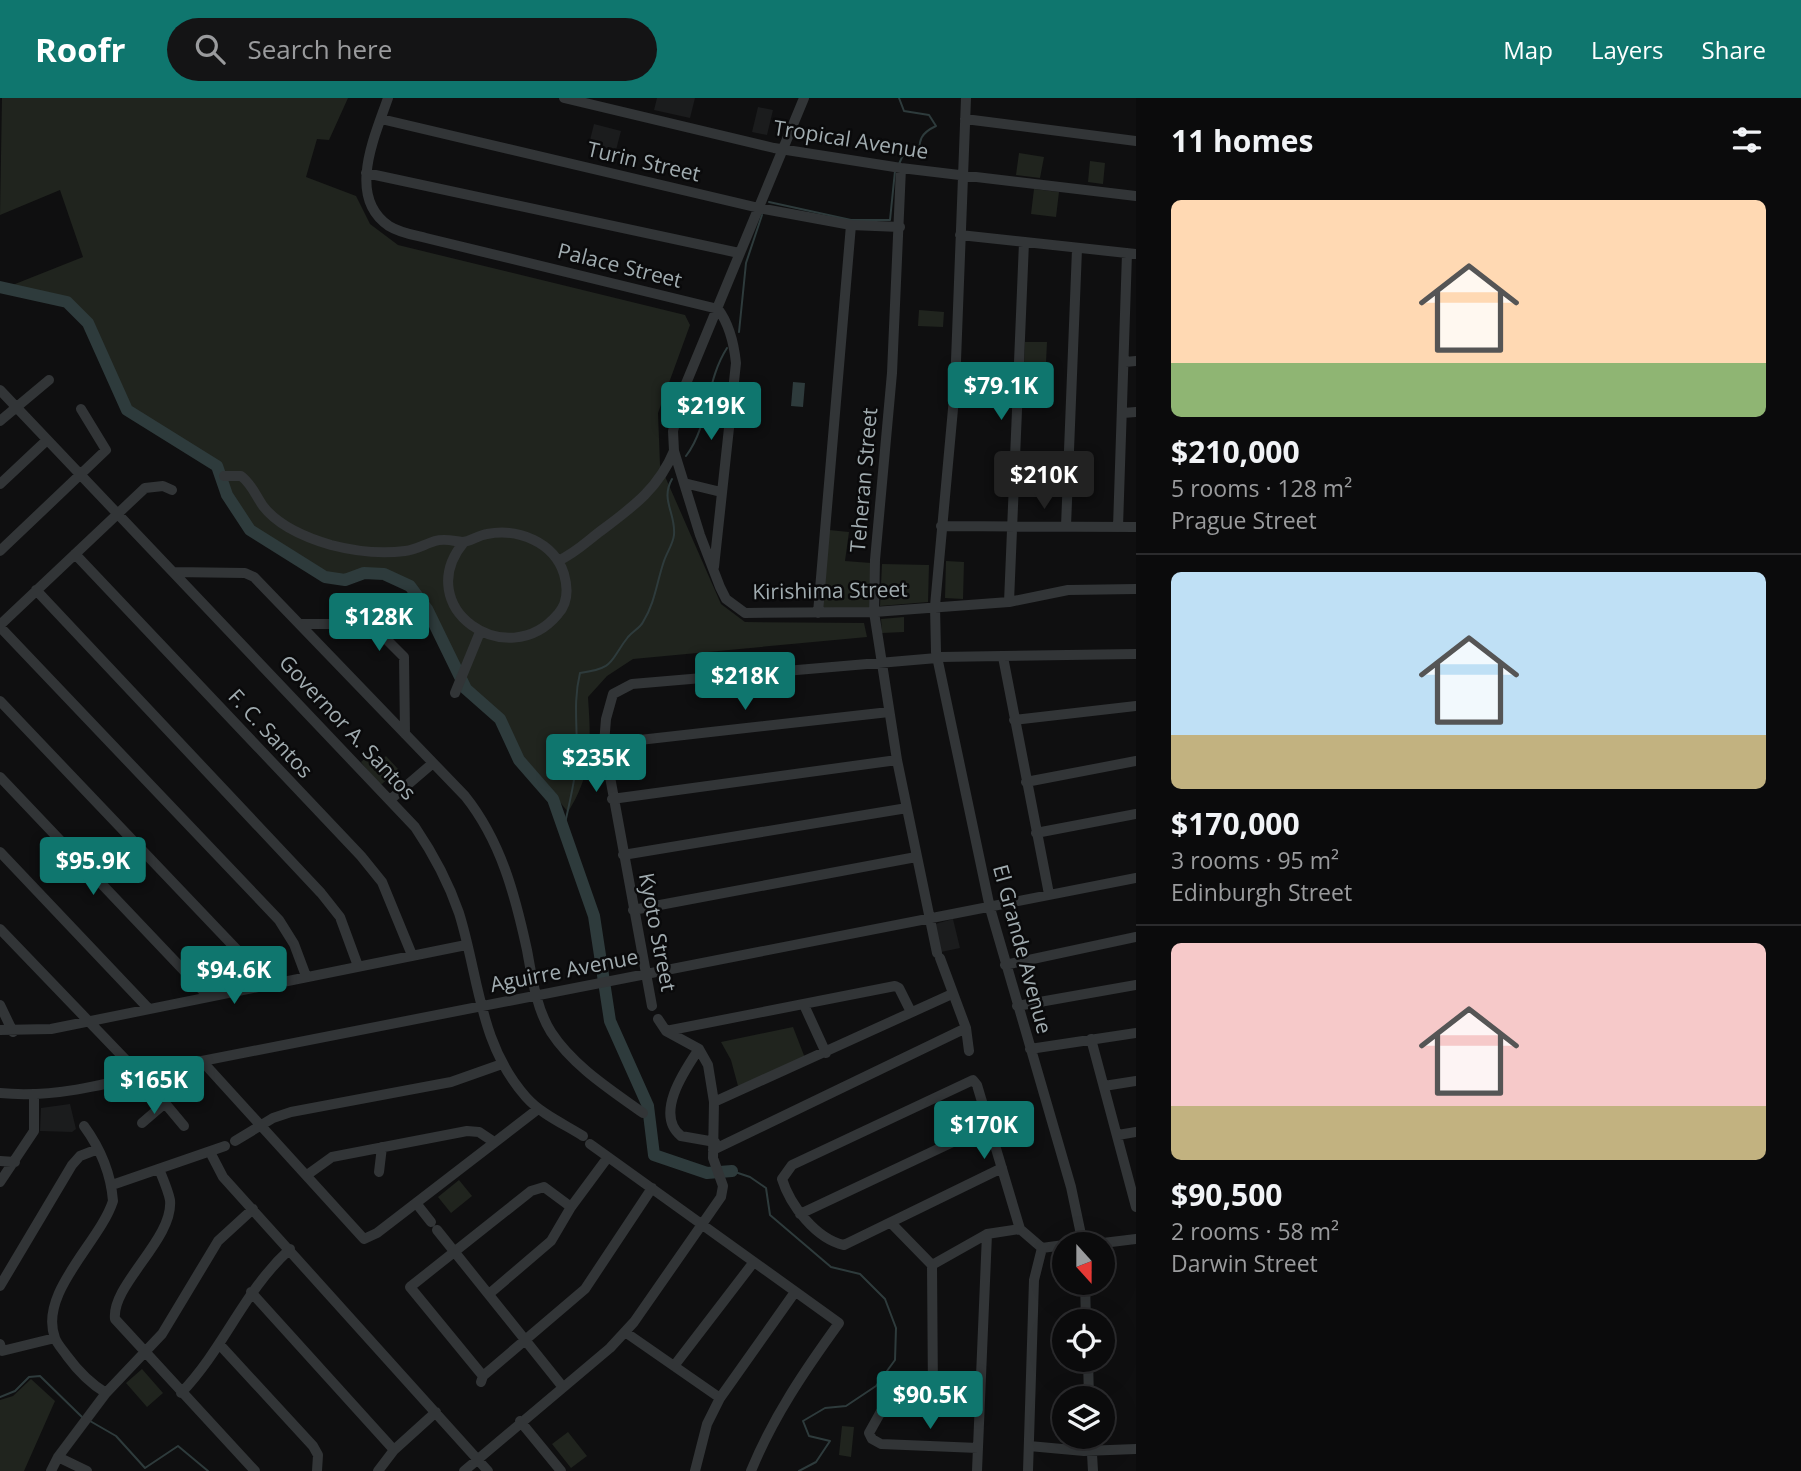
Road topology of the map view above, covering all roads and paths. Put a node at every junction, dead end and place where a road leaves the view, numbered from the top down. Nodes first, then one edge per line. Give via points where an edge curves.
1 (388, 98) edge
2 (564, 98) edge
3 (804, 98) edge
4 (966, 98) edge
5 (381, 119) junction
6 (965, 119) junction
7 (1136, 141) edge
8 (784, 149) junction
9 (901, 168) junction
10 (366, 173) junction
11 (962, 174) junction
12 (1136, 197) edge
13 (759, 208) junction
14 (851, 225) junction
15 (900, 227) junction
16 (960, 235) junction
17 (1024, 242) junction
18 (1077, 248) junction
19 (739, 253) junction
20 (1132, 253) edge
21 (1131, 308) edge
22 (718, 309) junction
23 (1130, 362) edge
24 (49, 380) dead end
25 (0, 390) edge
26 (15, 408) junction
27 (82, 409) dead end
28 (1136, 412) edge
29 (1123, 413) junction
30 (0, 421) edge
31 (47, 440) junction
32 (674, 451) junction
33 (80, 475) junction
34 (224, 476) dead end
35 (684, 483) junction
36 (0, 484) edge
37 (172, 491) dead end
38 (721, 492) junction
39 (117, 514) junction
40 (942, 526) junction
41 (1012, 526) junction
42 (1066, 526) junction
43 (1118, 527) junction
44 (1136, 527) edge
45 (464, 542) junction
46 (0, 551) edge
47 (75, 554) junction
48 (558, 561) junction
49 (714, 571) junction
50 (173, 572) junction
51 (1136, 589) edge
52 (36, 590) junction
53 (1009, 602) junction
54 (934, 606) junction
55 (874, 612) junction
56 (818, 613) junction
57 (301, 624) junction
58 (0, 626) edge
59 (480, 632) junction
60 (1136, 654) edge
61 (939, 656) junction
62 (1003, 657) junction
63 (880, 664) junction
64 (456, 689) dead end
65 (0, 701) edge
66 (1136, 706) edge
67 (889, 712) junction
68 (1014, 720) junction
69 (405, 734) junction
70 (604, 744) junction
71 (897, 760) junction
72 (1136, 761) edge
73 (433, 763) junction
74 (0, 777) edge
75 (1026, 782) junction
76 (391, 799) junction
77 (612, 799) junction
78 (907, 808) junction
79 (1136, 814) edge
80 (1036, 833) junction
81 (0, 852) edge
82 (623, 855) junction
83 (916, 857) junction
84 (1136, 878) edge
85 (1049, 894) junction
86 (989, 905) junction
87 (633, 910) junction
88 (929, 917) junction
89 (0, 929) edge
90 (1136, 937) edge
91 (466, 945) junction
92 (412, 955) junction
93 (1005, 965) junction
94 (358, 966) junction
95 (645, 973) junction
96 (306, 976) junction
97 (257, 985) junction
98 (1136, 985) edge
99 (952, 994) junction
100 (537, 995) junction
101 (208, 996) junction
102 (804, 1004) junction
103 (0, 1005) edge
104 (480, 1006) junction
105 (652, 1006) dead end
106 (1017, 1006) junction
107 (148, 1008) junction
108 (911, 1012) junction
109 (658, 1019) dead end
110 (87, 1021) junction
111 (966, 1028) junction
112 (0, 1030) edge
113 (666, 1031) junction
114 (13, 1032) junction
115 (1136, 1033) edge
116 (1091, 1039) junction
117 (1030, 1048) junction
118 (699, 1049) junction
119 (970, 1051) dead end
120 (826, 1053) junction
121 (202, 1061) junction
122 (502, 1064) junction
123 (139, 1074) junction
124 (1136, 1081) edge
125 (1104, 1086) junction
126 (0, 1093) edge
127 (34, 1094) junction
128 (714, 1102) junction
129 (164, 1104) junction
130 (538, 1109) junction
131 (643, 1113) dead end
132 (142, 1123) dead end
133 (989, 1125) junction
134 (84, 1126) dead end
135 (184, 1126) dead end
136 (261, 1126) junction
137 (1136, 1132) edge
138 (1118, 1135) junction
139 (494, 1142) junction
140 (714, 1146) junction
141 (382, 1147) junction
142 (98, 1149) junction
143 (210, 1152) junction
144 (608, 1157) junction
145 (0, 1161) edge
146 (15, 1162) junction
147 (1002, 1168) junction
148 (159, 1169) junction
149 (379, 1172) dead end
150 (307, 1175) junction
151 (0, 1182) edge
152 (112, 1185) junction
153 (652, 1188) junction
154 (1134, 1188) edge
155 (416, 1203) junction
156 (571, 1207) junction
157 (1136, 1207) edge
158 (253, 1209) junction
159 (800, 1214) junction
160 (892, 1224) junction
161 (703, 1225) junction
162 (1020, 1229) junction
163 (1081, 1232) edge
164 (987, 1234) junction
165 (1136, 1239) edge
166 (1115, 1241) edge
167 (1052, 1247) edge
168 (1042, 1248) junction
169 (290, 1249) junction
170 (454, 1251) junction
171 (754, 1263) junction
172 (932, 1265) junction
173 (0, 1286) edge
174 (251, 1292) junction
175 (796, 1292) junction
176 (489, 1294) junction
177 (625, 1332) junction
178 (55, 1338) junction
179 (526, 1340) junction
180 (0, 1344) edge
181 (220, 1345) junction
182 (144, 1353) junction
183 (674, 1366) junction
184 (562, 1386) junction
185 (106, 1393) junction
186 (181, 1393) junction
187 (933, 1394) junction
188 (980, 1396) junction
189 (720, 1398) junction
190 (436, 1412) junction
191 (520, 1421) junction
192 (1029, 1446) junction
193 (978, 1448) junction
194 (1092, 1449) edge
195 (1136, 1449) edge
196 (394, 1450) junction
197 (1092, 1452) junction
198 (58, 1457) junction
199 (477, 1458) junction
200 (51, 1471) edge
201 (87, 1471) edge
202 (255, 1471) edge
203 (317, 1471) edge
204 (378, 1471) edge
205 (464, 1471) edge
206 (488, 1471) edge
207 (561, 1471) edge
208 (695, 1471) edge
209 (751, 1471) edge
210 (977, 1471) edge
211 (1028, 1471) edge
212 (1093, 1471) edge

1 - 5 street, Palace Street
2 - 8 street, Tropical Avenue
3 - 8 street, Kirishima Street
4 - 6 street, El Grande Avenue
5 - 10 street, Palace Street
5 - 13 street, Turin Street
6 - 7 street
6 - 11 street, El Grande Avenue
8 - 9 street, Tropical Avenue
8 - 13 street, Kirishima Street
9 - 11 street, Tropical Avenue
9 - 15 street, Teheran Street
10 - 19 street
10 - 22 street, Palace Street via 373,207 396,230
11 - 12 street, Tropical Avenue
11 - 16 street, El Grande Avenue
13 - 14 street, Turin Street
13 - 19 street, Kirishima Street
14 - 15 street, Turin Street
14 - 56 street
15 - 55 street, Teheran Street
16 - 17 street
16 - 40 street, El Grande Avenue via 955,387
17 - 18 street
17 - 41 street
18 - 20 street
18 - 42 street
19 - 22 street, Kirishima Street
20 - 21 street
21 - 23 street
22 - 32 street, Kirishima Street via 677,411
22 - 38 street via 731,334 736,363
23 - 29 street
24 - 26 street
25 - 26 street, Governor A. Santos
26 - 30 street
26 - 31 street, Governor A. Santos
27 - 33 street via 106,450
28 - 29 street
29 - 43 street
31 - 33 street, Governor A. Santos
31 - 36 street
32 - 35 street, Kirishima Street
32 - 48 street via 643,499 580,550
33 - 39 street, Governor A. Santos
33 - 46 street
34 - 45 street via 242,476 277,520 332,545 399,552 440,540
35 - 38 street
35 - 49 street, Kirishima Street
37 - 39 street via 163,485 145,488
38 - 49 street
39 - 47 street
39 - 50 street, Governor A. Santos
40 - 41 street
40 - 54 street, El Grande Avenue
41 - 42 street
41 - 53 street
42 - 43 street
43 - 44 street
45 - 48 street via 488,533 522,535 544,546
45 - 59 street via 451,563 449,586 459,615
47 - 52 street
47 - 92 street, F. C. Santos via 361,856 382,882
48 - 59 street via 567,596 558,615 524,636 503,638
49 - 56 street, Kirishima Street via 726,599 746,613
50 - 57 street via 245,573
50 - 76 street, Governor A. Santos
51 - 53 street, Kirishima Street via 1068,590
52 - 58 street
52 - 94 street via 321,893 340,917
53 - 54 street, Kirishima Street
54 - 55 street, Kirishima Street
54 - 61 street, El Grande Avenue
55 - 56 street, Kirishima Street
55 - 63 street, Teheran Street
57 - 69 street
57 - 69 street via 371,624 404,657
58 - 96 street via 279,920 294,943
59 - 64 street
60 - 62 street, Kyoto Street
61 - 62 street, Kyoto Street
61 - 63 street, Kyoto Street
61 - 86 street, El Grande Avenue
62 - 68 street
63 - 67 street, Teheran Street
63 - 70 street, Kyoto Street via 624,685 613,694
65 - 97 street via 241,954
66 - 68 street
67 - 70 street
67 - 71 street, Teheran Street
68 - 75 street
69 - 73 street
70 - 77 street, Kyoto Street
71 - 77 street
71 - 78 street, Teheran Street
72 - 75 street
73 - 76 street
73 - 100 street via 471,803 498,850
74 - 101 street
75 - 80 street
76 - 91 street, Governor A. Santos via 441,868
77 - 82 street, Kyoto Street
78 - 82 street
78 - 83 street, Teheran Street
79 - 80 street
80 - 85 street
81 - 107 street
82 - 87 street, Kyoto Street
83 - 87 street
83 - 88 street, Teheran Street
84 - 85 street, Aguirre Avenue
85 - 86 street, Aguirre Avenue
86 - 88 street, Aguirre Avenue
86 - 93 street, El Grande Avenue
87 - 95 street, Kyoto Street
88 - 95 street, Aguirre Avenue
88 - 99 street, Teheran Street
89 - 110 street
90 - 93 street
91 - 92 street
91 - 104 street, Governor A. Santos
92 - 94 street
93 - 106 street, El Grande Avenue
94 - 96 street
95 - 100 street, Aguirre Avenue
95 - 105 street, Kyoto Street
96 - 97 street
97 - 101 street
98 - 106 street
99 - 108 street
99 - 111 street, Teheran Street
100 - 104 street, Aguirre Avenue
100 - 131 street via 551,1031 574,1059
101 - 107 street
102 - 108 street via 895,986
102 - 113 street
102 - 120 street
103 - 114 street
104 - 121 street, Aguirre Avenue
104 - 122 street, Governor A. Santos
106 - 117 street, El Grande Avenue
107 - 110 street
108 - 120 street
109 - 113 street
110 - 114 street
110 - 123 street
111 - 119 street, Teheran Street
111 - 140 street
112 - 114 street
113 - 118 street
115 - 116 street
116 - 117 street
116 - 125 street
117 - 163 street, El Grande Avenue via 1072,1187
118 - 128 street via 708,1065
118 - 140 street via 674,1087 671,1121 681,1136
120 - 128 street
121 - 123 street, Aguirre Avenue
121 - 136 street
122 - 130 street, Governor A. Santos
122 - 136 street via 451,1082 291,1112
123 - 127 street, Aguirre Avenue
123 - 129 street
124 - 125 street
125 - 138 street
126 - 127 street, Aguirre Avenue
127 - 146 street via 34,1130
128 - 140 street
129 - 132 street
129 - 135 street
130 - 139 street
130 - 144 street, Governor A. Santos
133 - 147 street
133 - 159 street
133 - 159 street via 975,1080 792,1165 782,1179
134 - 142 street
136 - 143 street
136 - 150 street
137 - 138 street
138 - 154 street
139 - 141 street via 479,1132 467,1131
139 - 155 street
140 - 161 street via 721,1197
141 - 149 street
141 - 150 street via 332,1157
142 - 152 street
142 - 173 street via 79,1156 72,1165
143 - 148 street
143 - 158 street via 223,1177
144 - 153 street, Governor A. Santos
144 - 156 street
145 - 146 street
146 - 151 street
147 - 160 street
147 - 162 street
148 - 152 street
148 - 182 street via 169,1212 114,1310 120,1327
150 - 155 street via 364,1238
152 - 178 street via 111,1208 57,1296 52,1321
153 - 161 street, Governor A. Santos
153 - 179 street via 585,1289
154 - 157 street
155 - 170 street
156 - 170 street via 544,1187 531,1191
156 - 176 street via 551,1241
158 - 169 street
158 - 182 street via 218,1241 162,1334
159 - 160 street via 844,1245
160 - 172 street
161 - 171 street, Governor A. Santos
161 - 177 street
162 - 164 street
162 - 168 street
164 - 172 street
164 - 188 street
165 - 166 street
167 - 168 street
168 - 192 street via 1034,1280
169 - 174 street
169 - 190 street
170 - 176 street
170 - 179 street via 410,1287 482,1379
171 - 175 street, Governor A. Santos
171 - 183 street
172 - 187 street
174 - 181 street
174 - 196 street
175 - 189 street
175 - 209 street, Governor A. Santos via 839,1323 767,1434
176 - 179 street
177 - 183 street
177 - 184 street
178 - 180 street via 11,1350 2,1350
178 - 185 street via 87,1379
179 - 184 street
181 - 186 street
181 - 203 street via 307,1438 318,1455
182 - 185 street
182 - 186 street
183 - 189 street
184 - 191 street
185 - 198 street
186 - 202 street
187 - 188 street
187 - 193 street via 891,1396 876,1417 870,1436 881,1444
188 - 193 street
189 - 208 street via 707,1424
190 - 196 street
190 - 199 street
191 - 199 street
191 - 207 street
192 - 197 street
192 - 211 street
193 - 210 street
194 - 197 street
195 - 197 street
196 - 204 street
197 - 212 street
198 - 200 street
198 - 201 street
199 - 205 street
199 - 206 street

